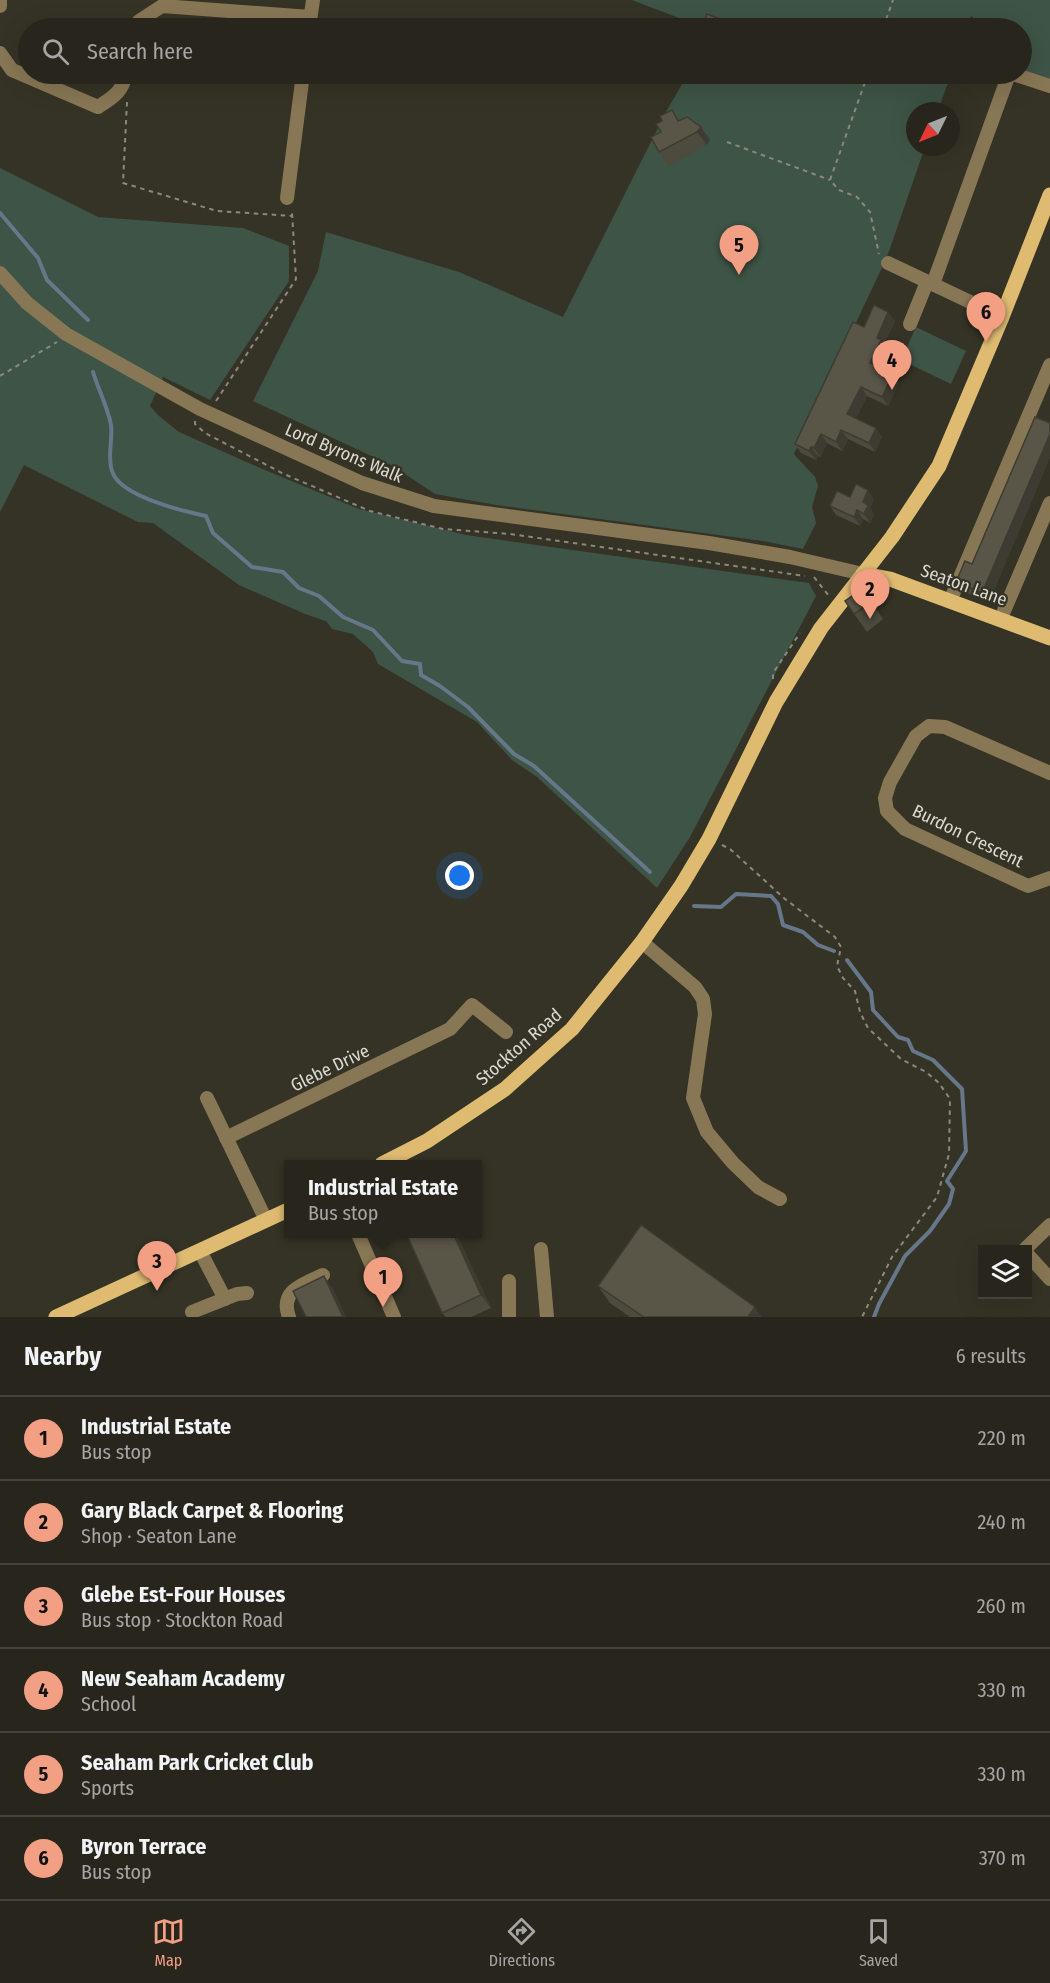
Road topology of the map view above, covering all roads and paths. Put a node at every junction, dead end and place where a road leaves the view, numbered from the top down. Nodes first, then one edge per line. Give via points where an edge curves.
1 (0, 0) edge
2 (313, 0) edge
3 (893, 0) edge
4 (162, 3) edge
5 (0, 6) edge
6 (143, 18) edge
7 (278, 18) edge
8 (310, 18) edge
9 (887, 18) edge
10 (0, 53) edge
11 (18, 73) edge
12 (1032, 80) edge
13 (45, 84) edge
14 (124, 84) edge
15 (302, 84) edge
16 (864, 84) edge
17 (1007, 84) edge
18 (1050, 86) edge
19 (121, 89) junction
20 (727, 142) dead end
21 (830, 180) junction
22 (1050, 195) edge
23 (287, 198) joint
24 (293, 216) junction
25 (888, 263) joint
26 (0, 273) edge
27 (930, 283) junction
28 (1002, 317) junction
29 (910, 324) dead end
30 (66, 334) junction
31 (1050, 365) edge
32 (0, 376) edge
33 (200, 409) junction
34 (1050, 503) edge
35 (863, 574) junction
36 (950, 601) junction
37 (1001, 618) junction
38 (1050, 638) edge
39 (1050, 773) edge
40 (710, 839) junction
41 (1050, 878) edge
42 (642, 942) junction
43 (506, 1032) dead end
44 (207, 1098) dead end
45 (226, 1138) junction
46 (389, 1160) edge
47 (780, 1199) dead end
48 (284, 1212) edge
49 (266, 1220) junction
50 (1050, 1225) edge
51 (360, 1238) edge
52 (1029, 1245) edge
53 (540, 1249) dead end
54 (200, 1251) junction
55 (1032, 1259) edge
56 (322, 1275) edge
57 (1050, 1279) edge
58 (509, 1281) dead end
59 (247, 1293) dead end
60 (225, 1299) junction
61 (192, 1312) dead end
62 (56, 1317) edge
63 (289, 1317) edge
64 (394, 1317) edge
65 (509, 1317) edge
66 (547, 1317) edge
67 (862, 1317) edge

1 - 5 street
2 - 8 street
3 - 9 path
4 - 6 street
4 - 7 street
10 - 11 street
12 - 18 street
13 - 19 street via 98,107
14 - 19 street
15 - 23 street
16 - 21 path
17 - 27 street
19 - 24 path via 127,94 123,183 218,211
20 - 21 path
21 - 25 path via 839,190 857,197 870,212 879,259
22 - 28 main road, Stockton Road
23 - 24 path
24 - 33 path via 296,279 213,406 204,404
25 - 27 street
26 - 30 street, Lord Byrons Walk via 27,303
27 - 28 street
27 - 29 street
28 - 35 main road, Stockton Road via 939,466
30 - 32 path
30 - 33 street, Lord Byrons Walk
31 - 36 street
33 - 35 street, Lord Byrons Walk via 362,483 434,506 709,543
34 - 37 street
35 - 36 main road, Seaton Lane via 890,579
35 - 40 main road, Stockton Road via 822,628 776,702
36 - 37 main road, Seaton Lane
37 - 38 main road, Seaton Lane
39 - 41 street, Burdon Crescent via 945,727 929,726 916,736 885,798 887,811 905,829 1028,886
40 - 42 main road, Stockton Road
40 - 67 path via 730,849 835,938 841,947 837,966 855,992 868,1028 901,1059 939,1083 950,1099 949,1154 937,1197 892,1257
42 - 46 main road, Stockton Road via 572,1029 505,1089 428,1141
42 - 47 street via 695,987 703,999 705,1014 693,1098 707,1132 758,1187
43 - 45 street, Glebe Drive via 472,1005 450,1029
44 - 45 street
45 - 49 street
48 - 49 main road
49 - 54 main road
50 - 52 street
51 - 64 street
53 - 66 street
54 - 60 street
54 - 62 main road
55 - 57 street
56 - 63 street via 288,1296 285,1308
58 - 65 street
59 - 60 street
60 - 61 street

